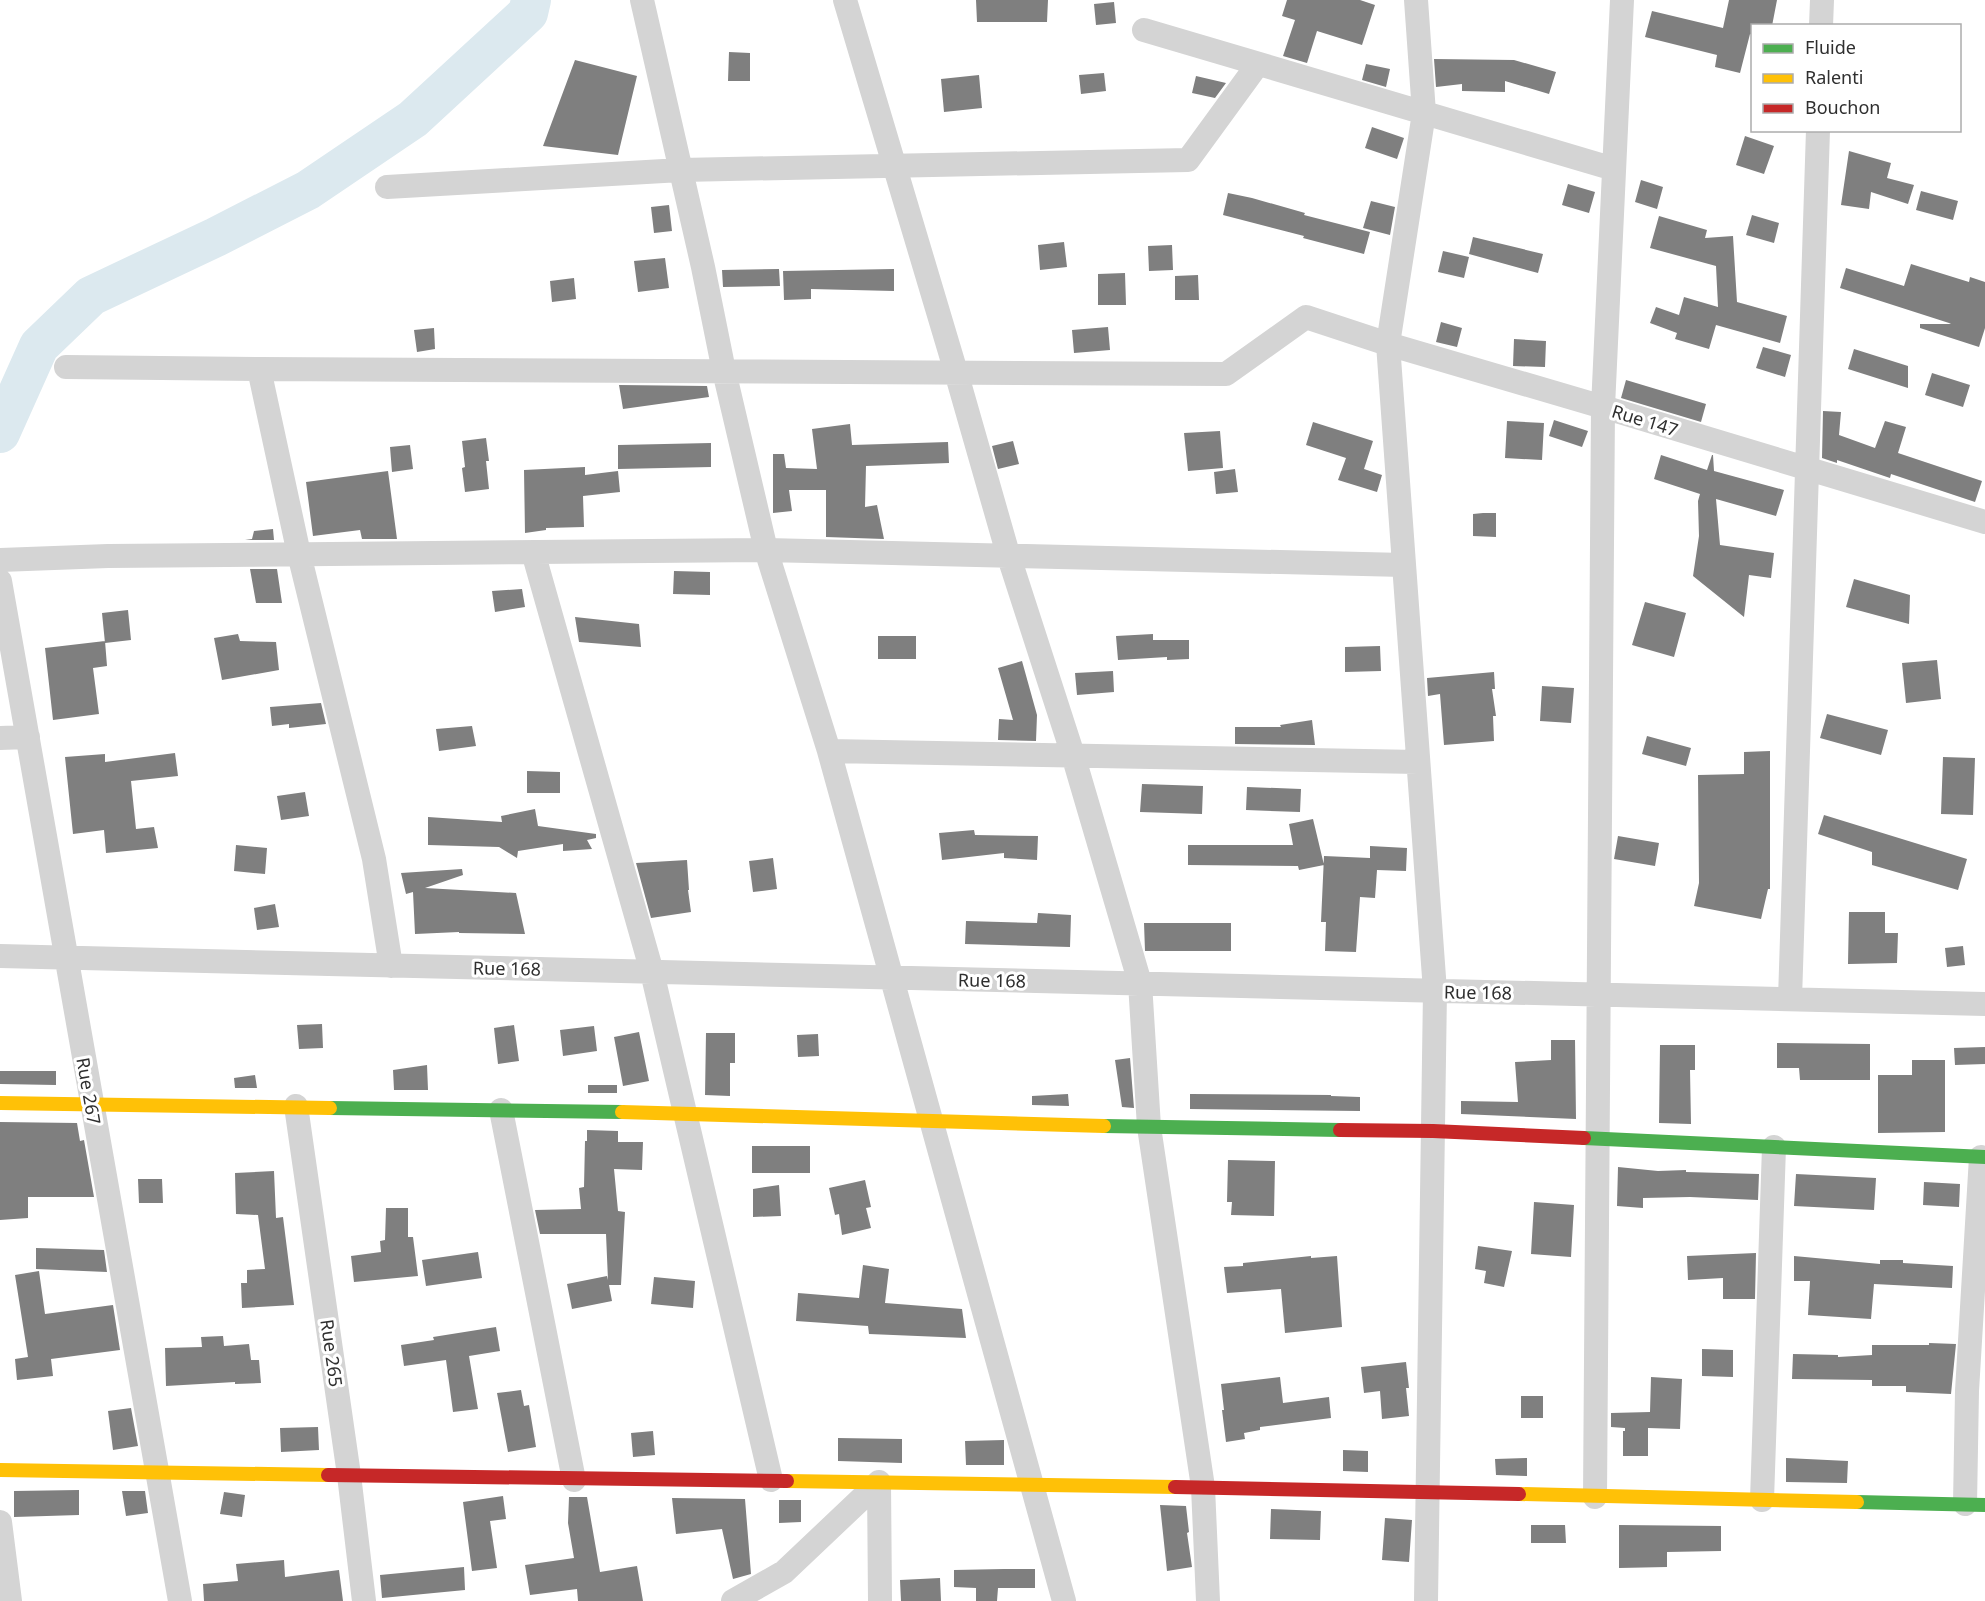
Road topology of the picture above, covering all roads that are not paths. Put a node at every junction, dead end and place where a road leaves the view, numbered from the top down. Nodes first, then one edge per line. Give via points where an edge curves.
1 (642, 0) edge
2 (845, 0) edge
3 (1416, 0) edge
4 (1622, 0) edge
5 (1822, 0) edge
6 (1821, 24) edge
7 (1144, 30) dead end
8 (1258, 64) junction
9 (1424, 113) junction
10 (1818, 132) edge
11 (894, 165) junction
12 (681, 170) junction
13 (1614, 170) junction
14 (387, 187) dead end
15 (1388, 344) junction
16 (66, 367) dead end
17 (260, 369) junction
18 (724, 370) junction
19 (956, 372) junction
20 (1603, 407) junction
21 (1806, 468) junction
22 (1985, 522) edge
23 (766, 550) junction
24 (533, 552) junction
25 (299, 554) junction
26 (1008, 554) junction
27 (0, 560) edge
28 (1404, 565) junction
29 (0, 581) edge
30 (28, 737) junction
31 (0, 738) edge
32 (829, 751) junction
33 (1073, 755) junction
34 (1418, 762) junction
35 (0, 956) edge
36 (67, 958) junction
37 (391, 966) junction
38 (652, 972) junction
39 (892, 978) junction
40 (1140, 983) junction
41 (1435, 990) junction
42 (1599, 994) junction
43 (1790, 999) junction
44 (1985, 1004) edge
45 (0, 1102) edge
46 (92, 1105) junction
47 (296, 1106) junction
48 (501, 1110) junction
49 (685, 1113) junction
50 (931, 1121) junction
51 (1149, 1127) junction
52 (1433, 1131) junction
53 (1598, 1139) junction
54 (1774, 1147) junction
55 (1983, 1157) edge
56 (0, 1470) edge
57 (157, 1473) junction
58 (349, 1475) junction
59 (574, 1480) junction
60 (771, 1480) junction
61 (879, 1482) junction
62 (1032, 1486) junction
63 (1203, 1487) junction
64 (1427, 1493) junction
65 (1595, 1497) junction
66 (1762, 1500) junction
67 (1975, 1505) edge
68 (0, 1522) edge
69 (10, 1601) edge
70 (180, 1601) edge
71 (364, 1601) edge
72 (733, 1601) edge
73 (880, 1601) edge
74 (1064, 1601) edge
75 (1208, 1601) edge
76 (1426, 1601) edge

1 - 12 street
2 - 11 street
3 - 9 street
4 - 13 street
5 - 6 street
7 - 8 street
8 - 9 street
8 - 11 street via 1188,160
9 - 13 street
9 - 15 street
10 - 21 street
11 - 12 street
11 - 19 street
12 - 14 street
12 - 18 street
13 - 20 street
15 - 19 street, Rue 147 via 1306,317 1226,374
15 - 20 street, Rue 147
15 - 28 street
16 - 17 street
17 - 18 street
17 - 25 street
18 - 19 street
18 - 23 street
19 - 26 street
20 - 21 street, Rue 147
20 - 42 street
21 - 22 street, Rue 147
21 - 43 street
23 - 24 street
23 - 26 street
23 - 32 street
24 - 25 street
24 - 38 street
25 - 27 street
25 - 37 street via 374,859
26 - 28 street
26 - 33 street
28 - 34 street
29 - 30 street, Rue 267
30 - 31 street
30 - 36 street, Rue 267
32 - 33 street
32 - 39 street
33 - 34 street
33 - 40 street
34 - 41 street
35 - 36 street, Rue 168
36 - 37 street, Rue 168
36 - 46 street, Rue 267
37 - 38 street, Rue 168
38 - 39 street, Rue 168
38 - 49 street
39 - 40 street, Rue 168
39 - 50 street
40 - 41 street, Rue 168
40 - 51 street
41 - 42 street, Rue 168
41 - 52 street
42 - 43 street, Rue 168
42 - 53 street
43 - 44 street, Rue 168
45 - 46 street
46 - 47 street
46 - 57 street, Rue 267
47 - 48 street
47 - 58 street, Rue 265
48 - 49 street
48 - 59 street
49 - 50 street
49 - 60 street
50 - 51 street
50 - 62 street
51 - 52 street
51 - 63 street
52 - 53 street
52 - 64 street
53 - 54 street
53 - 65 street
54 - 55 street
54 - 66 street
55 - 67 street via 1966,1391
56 - 57 street
57 - 58 street
57 - 70 street, Rue 267
58 - 59 street
58 - 71 street, Rue 265
59 - 60 street
60 - 61 street
61 - 62 street
61 - 72 street via 784,1572
61 - 73 street
62 - 63 street
62 - 74 street
63 - 64 street
63 - 75 street
64 - 65 street
64 - 76 street
65 - 66 street
66 - 67 street
68 - 69 street

